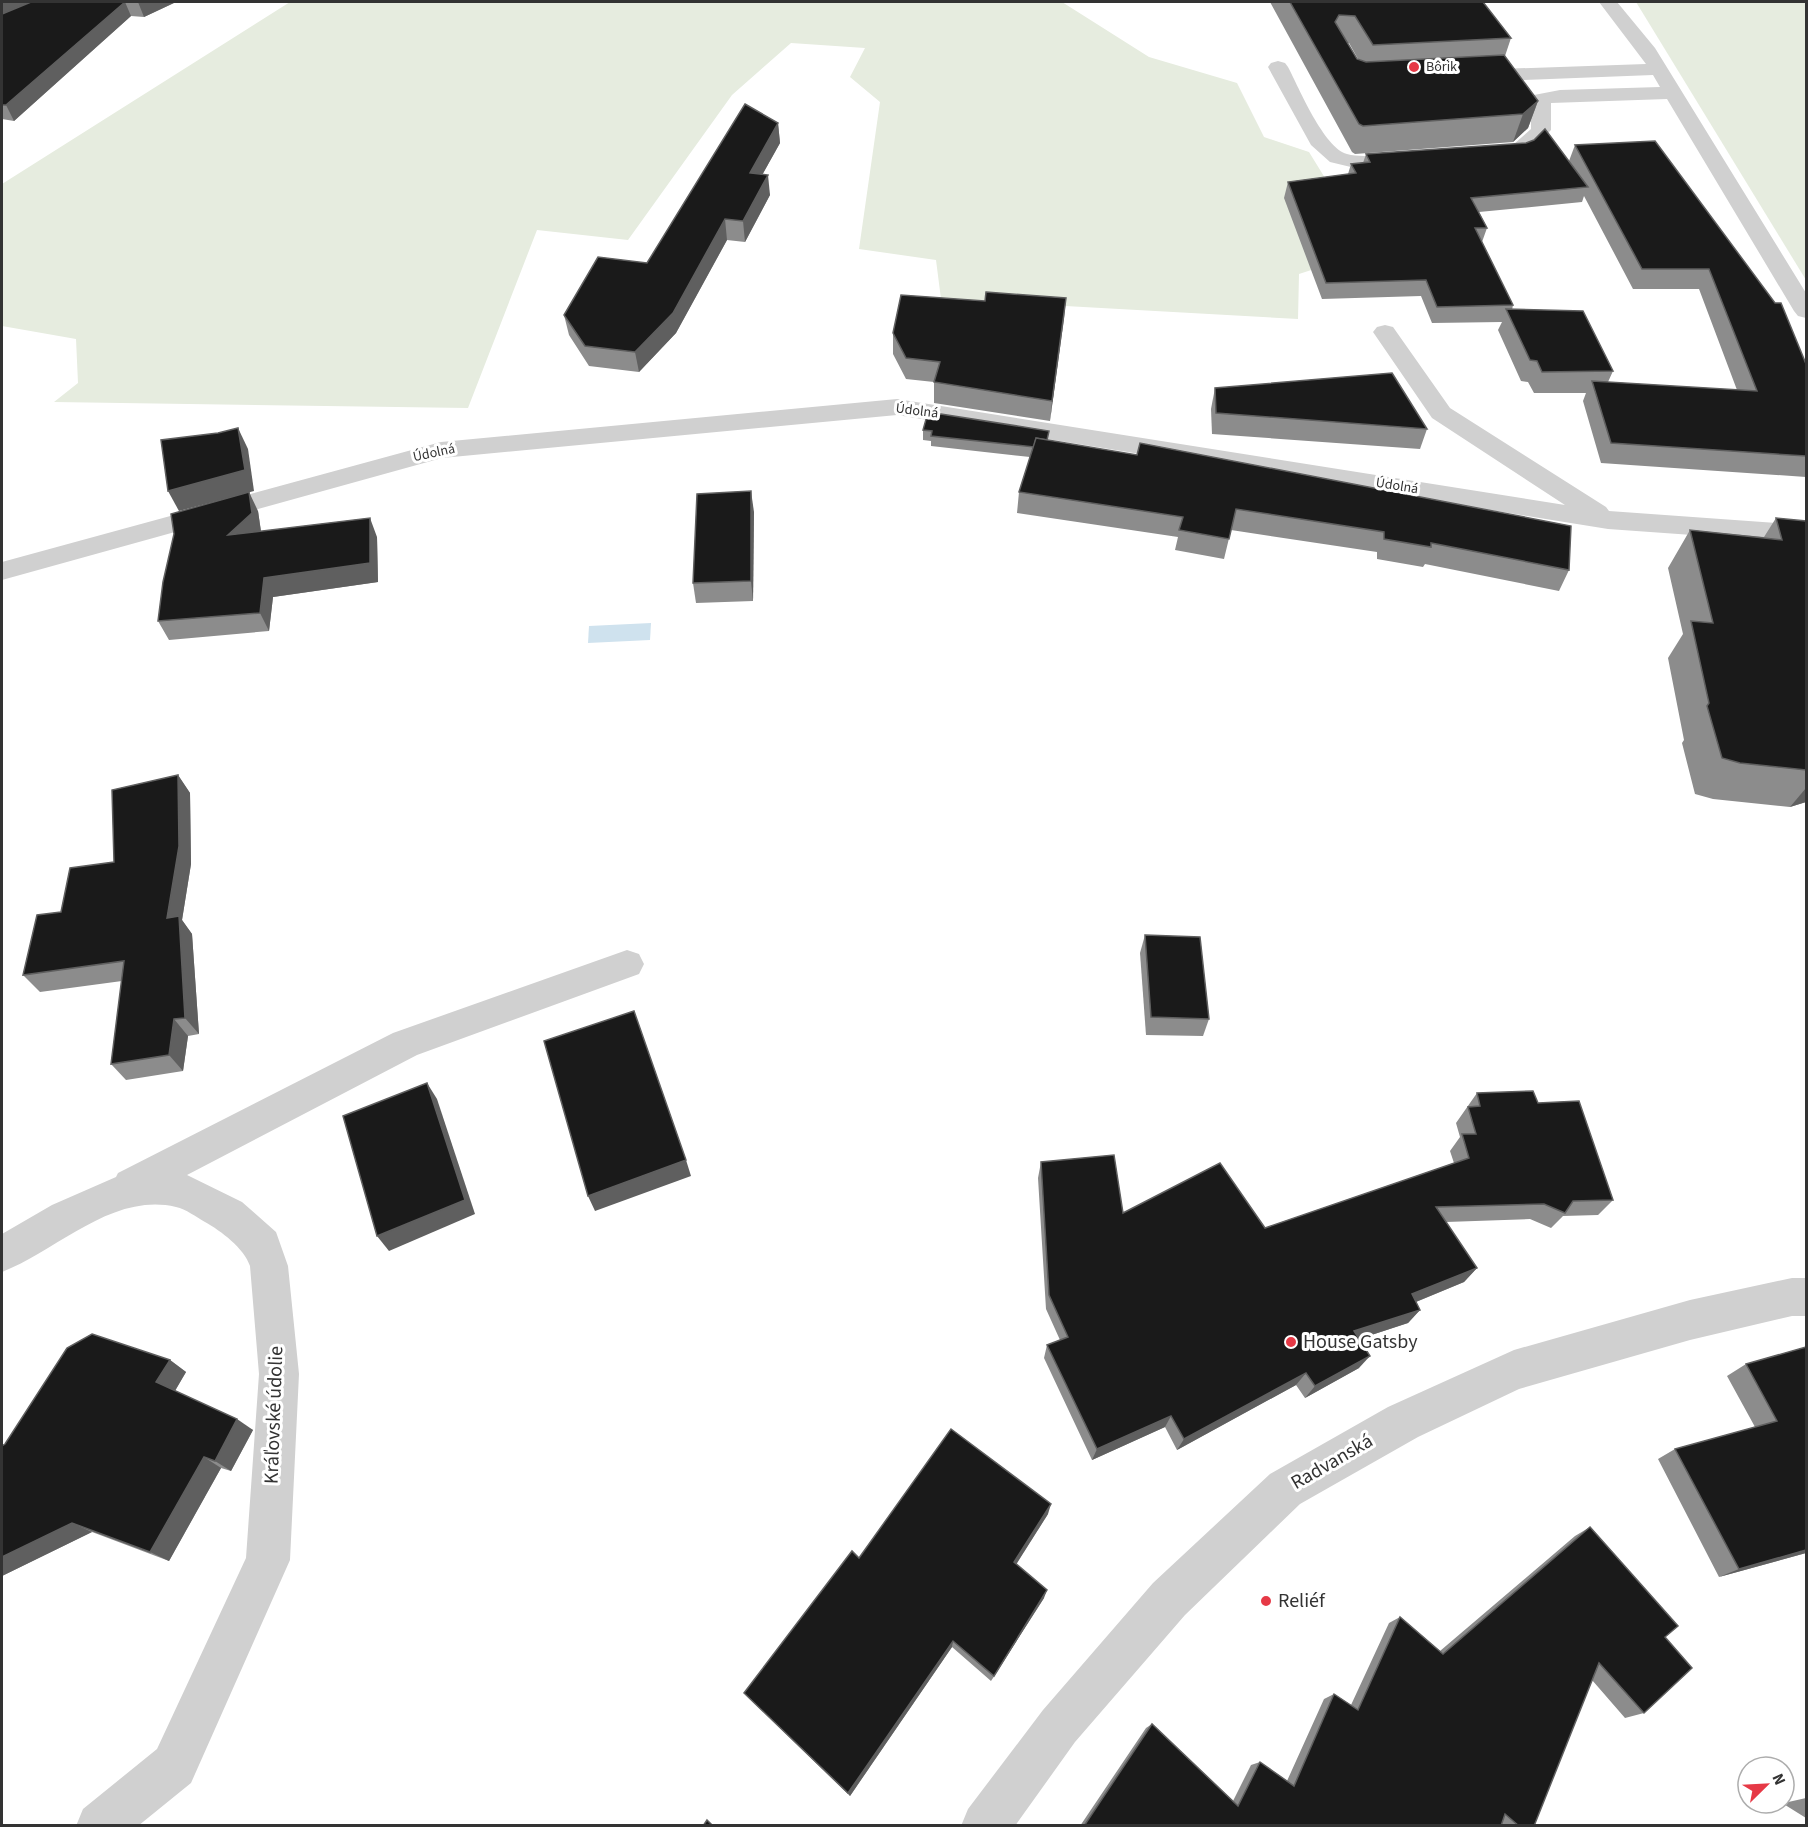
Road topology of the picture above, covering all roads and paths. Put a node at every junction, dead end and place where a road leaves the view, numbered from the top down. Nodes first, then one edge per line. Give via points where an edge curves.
1 (1608, 2) edge
2 (1278, 67) dead end
3 (1659, 69) junction
4 (1452, 77) edge
5 (1673, 93) junction
6 (1461, 154) edge
7 (1426, 157) edge
8 (1806, 311) edge
9 (1385, 332) dead end
10 (1608, 520) junction
11 (1806, 534) edge
12 (2, 571) edge
13 (627, 964) dead end
14 (112, 1195) junction
15 (2, 1254) edge
16 (1806, 1297) edge
17 (100, 1826) edge
18 (985, 1826) edge

1 - 3 street
2 - 7 street via 1321,145 1337,158 1355,162
3 - 4 street
3 - 5 street
5 - 6 street via 1541,99 1541,130 1520,150
5 - 8 street
9 - 10 street via 1441,413
10 - 11 street, Údolná
10 - 12 street, Údolná via 897,407 441,450
13 - 14 street via 405,1044
14 - 15 street, Kráľovské údolie
14 - 17 street, Kráľovské údolie via 154,1186 184,1191 229,1215 262,1245 272,1285 279,1374 268,1560 174,1766
16 - 18 street, Radvanská via 1690,1320 1514,1370 1403,1422 1285,1489 1169,1599 1059,1725

